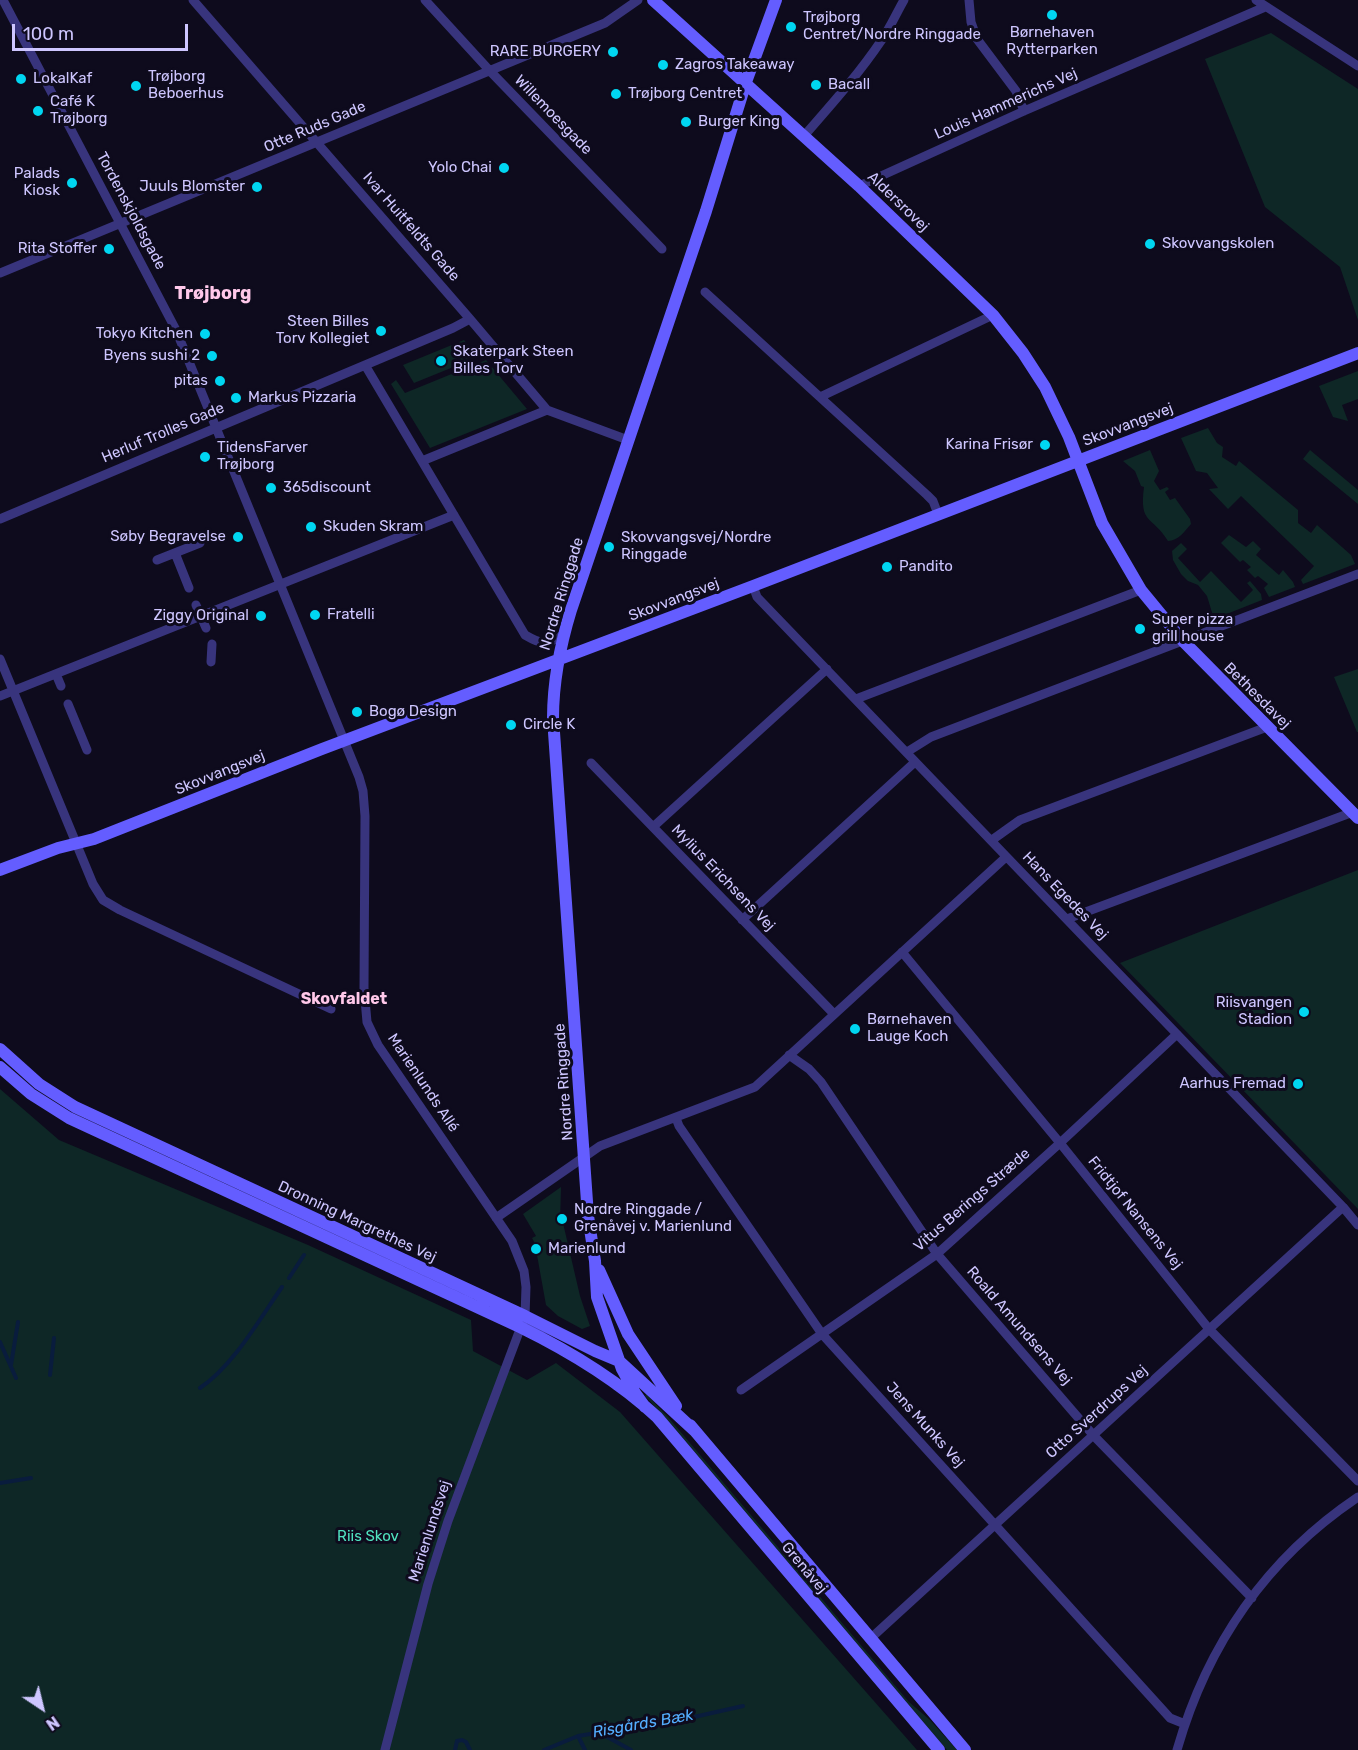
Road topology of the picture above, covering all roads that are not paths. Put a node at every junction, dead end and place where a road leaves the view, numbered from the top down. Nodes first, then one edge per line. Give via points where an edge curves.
1 (3, 0) edge
2 (193, 0) edge
3 (425, 0) edge
4 (638, 0) edge
5 (653, 0) edge
6 (776, 0) edge
7 (904, 0) edge
8 (969, 0) edge
9 (1256, 0) edge
10 (1265, 7) junction
11 (1358, 66) edge
12 (490, 71) junction
13 (746, 82) junction
14 (1024, 111) junction
15 (804, 136) junction
16 (317, 143) junction
17 (859, 186) junction
18 (121, 224) junction
19 (662, 249) dead end
20 (0, 273) edge
21 (705, 292) dead end
22 (993, 315) junction
23 (471, 319) junction
24 (1358, 353) edge
25 (365, 365) junction
26 (820, 397) junction
27 (547, 410) junction
28 (217, 427) junction
29 (628, 440) junction
30 (1078, 460) junction
31 (422, 461) junction
32 (938, 514) junction
33 (454, 516) junction
34 (0, 519) edge
35 (200, 543) dead end
36 (175, 553) junction
37 (157, 560) dead end
38 (1358, 574) edge
39 (281, 584) junction
40 (753, 586) junction
41 (189, 588) dead end
42 (1141, 590) junction
43 (196, 604) dead end
44 (201, 616) junction
45 (206, 628) dead end
46 (563, 635) junction
47 (1183, 642) junction
48 (212, 644) dead end
49 (0, 659) edge
50 (557, 661) junction
51 (211, 662) dead end
52 (827, 669) junction
53 (56, 674) junction
54 (61, 686) dead end
55 (13, 691) junction
56 (0, 696) edge
57 (856, 699) junction
58 (68, 704) dead end
59 (1267, 727) junction
60 (345, 740) junction
61 (87, 750) dead end
62 (907, 752) junction
63 (915, 762) junction
64 (591, 763) dead end
65 (1355, 815) edge
66 (653, 827) junction
67 (992, 840) junction
68 (76, 843) junction
69 (1006, 856) junction
70 (0, 870) edge
71 (742, 920) junction
72 (1067, 920) junction
73 (902, 952) junction
74 (331, 1009) dead end
75 (834, 1014) junction
76 (1177, 1034) junction
77 (0, 1049) edge
78 (789, 1055) junction
79 (0, 1067) edge
80 (676, 1118) junction
81 (1060, 1143) junction
82 (584, 1157) junction
83 (1343, 1207) junction
84 (496, 1218) junction
85 (1358, 1225) edge
86 (937, 1254) junction
87 (595, 1261) junction
88 (523, 1322) junction
89 (1209, 1329) junction
90 (822, 1334) junction
91 (610, 1336) junction
92 (596, 1352) junction
93 (619, 1360) junction
94 (741, 1390) dead end
95 (645, 1407) junction
96 (695, 1431) junction
97 (1094, 1436) junction
98 (1358, 1481) edge
99 (1358, 1497) edge
100 (995, 1524) junction
101 (1252, 1598) junction
102 (871, 1638) junction
103 (1185, 1724) junction
104 (386, 1750) edge
105 (939, 1750) edge
106 (965, 1750) edge
107 (1177, 1750) edge

1 - 18 street, Tordenskjoldsgade
2 - 16 street, Ivar Huitfeldts Gade
3 - 12 street, Willemoesgade
4 - 12 street, Otte Ruds Gade via 605,23
5 - 13 street, Aldersrovej
6 - 13 street, Nordre Ringgade
7 - 15 street via 861,69
8 - 14 street via 976,39 1016,91
9 - 10 street
10 - 11 street
10 - 14 street, Louis Hammerichs Vej
12 - 16 street, Otte Ruds Gade
12 - 19 street, Willemoesgade
13 - 15 street, Aldersrovej
13 - 29 street, Nordre Ringgade
14 - 17 street, Louis Hammerichs Vej
15 - 17 street, Aldersrovej
16 - 18 street, Otte Ruds Gade
16 - 23 street, Ivar Huitfeldts Gade
17 - 22 street, Aldersrovej
18 - 20 street, Otte Ruds Gade
18 - 28 street, Tordenskjoldsgade via 176,330
21 - 26 street
22 - 26 street
22 - 30 street, Aldersrovej via 1045,387
23 - 25 street, Herluf Trolles Gade
23 - 27 street, Ivar Huitfeldts Gade
24 - 30 street, Skovvangsvej
25 - 28 street, Herluf Trolles Gade
25 - 31 street
26 - 32 street via 927,495
27 - 29 street, Ivar Huitfeldts Gade
27 - 31 street
28 - 34 street, Herluf Trolles Gade
28 - 39 street, Tordenskjoldsgade
29 - 46 street, Nordre Ringgade
30 - 32 street, Skovvangsvej
30 - 42 street, Bethesdavej via 1102,523
31 - 33 street
32 - 40 street, Skovvangsvej
33 - 39 street
33 - 46 street via 525,635 538,643
35 - 36 street
36 - 37 street
36 - 41 street
38 - 47 street
39 - 44 street
39 - 60 street, Tordenskjoldsgade
40 - 50 street, Skovvangsvej
40 - 52 street, Hans Egedes Vej via 757,597
42 - 47 street, Bethesdavej
42 - 57 street
43 - 44 street
44 - 45 street
44 - 53 street
46 - 50 street, Nordre Ringgade
47 - 59 street, Bethesdavej
47 - 62 street via 931,737
48 - 51 street
49 - 55 street
50 - 60 street, Skovvangsvej
50 - 82 street, Nordre Ringgade via 553,717
52 - 57 street, Hans Egedes Vej
52 - 66 street
53 - 54 street
53 - 55 street
55 - 56 street
55 - 68 street
57 - 62 street, Hans Egedes Vej
58 - 61 street
59 - 65 street, Bethesdavej
59 - 67 street via 1020,820
60 - 68 street, Skovvangsvej
60 - 84 street, Marienlunds Allé via 365,804 367,1022 378,1045
62 - 63 street, Hans Egedes Vej
63 - 67 street, Hans Egedes Vej
63 - 71 street
64 - 66 street, Mylius Erichsens Vej
65 - 72 street
66 - 71 street, Mylius Erichsens Vej
67 - 69 street, Hans Egedes Vej
68 - 70 street, Skovvangsvej
68 - 74 street via 97,892 111,906
69 - 72 street, Hans Egedes Vej
69 - 73 street
71 - 75 street, Mylius Erichsens Vej
72 - 76 street, Hans Egedes Vej
73 - 75 street
73 - 81 street, Fridtjof Nansens Vej
75 - 78 street
76 - 81 street, Vitus Berings Stræde
76 - 83 street, Hans Egedes Vej
77 - 88 street, Dronning Margrethes Vej via 39,1084 75,1107
78 - 80 street via 755,1087
78 - 86 street, Roald Amundsens Vej via 821,1082
79 - 88 street, Dronning Margrethes Vej via 31,1094 69,1118
80 - 82 street via 600,1146
80 - 90 street, Jens Munks Vej
81 - 86 street, Vitus Berings Stræde
81 - 89 street, Fridtjof Nansens Vej
82 - 84 street
82 - 87 street, Nordre Ringgade
83 - 85 street, Hans Egedes Vej
83 - 89 street, Otto Sverdrups Vej
84 - 88 street, Marienlunds Allé via 512,1241 524,1271
86 - 90 street, Vitus Berings Stræde
86 - 97 street, Roald Amundsens Vej
87 - 91 street, Nordre Ringgade via 597,1297
87 - 96 street, Nordre Ringgade via 628,1334
88 - 92 street, Dronning Margrethes Vej
88 - 95 street, Dronning Margrethes Vej
88 - 104 street, Marienlundsvej via 448,1521
89 - 97 street, Otto Sverdrups Vej
89 - 98 street, Fridtjof Nansens Vej
90 - 94 street, Vitus Berings Stræde
90 - 100 street, Jens Munks Vej
91 - 92 street via 608,1345
91 - 93 street, Nordre Ringgade
92 - 93 street, Dronning Margrethes Vej
93 - 95 street, Nordre Ringgade
93 - 96 street, Dronning Margrethes Vej
95 - 105 street, Grenåvej
96 - 102 street, Grenåvej
97 - 100 street, Otto Sverdrups Vej
97 - 101 street, Roald Amundsens Vej
99 - 101 street via 1310,1534
100 - 102 street, Otto Sverdrups Vej
100 - 103 street, Jens Munks Vej via 1170,1718
101 - 103 street via 1230,1626 1214,1656
102 - 106 street, Grenåvej
103 - 107 street

